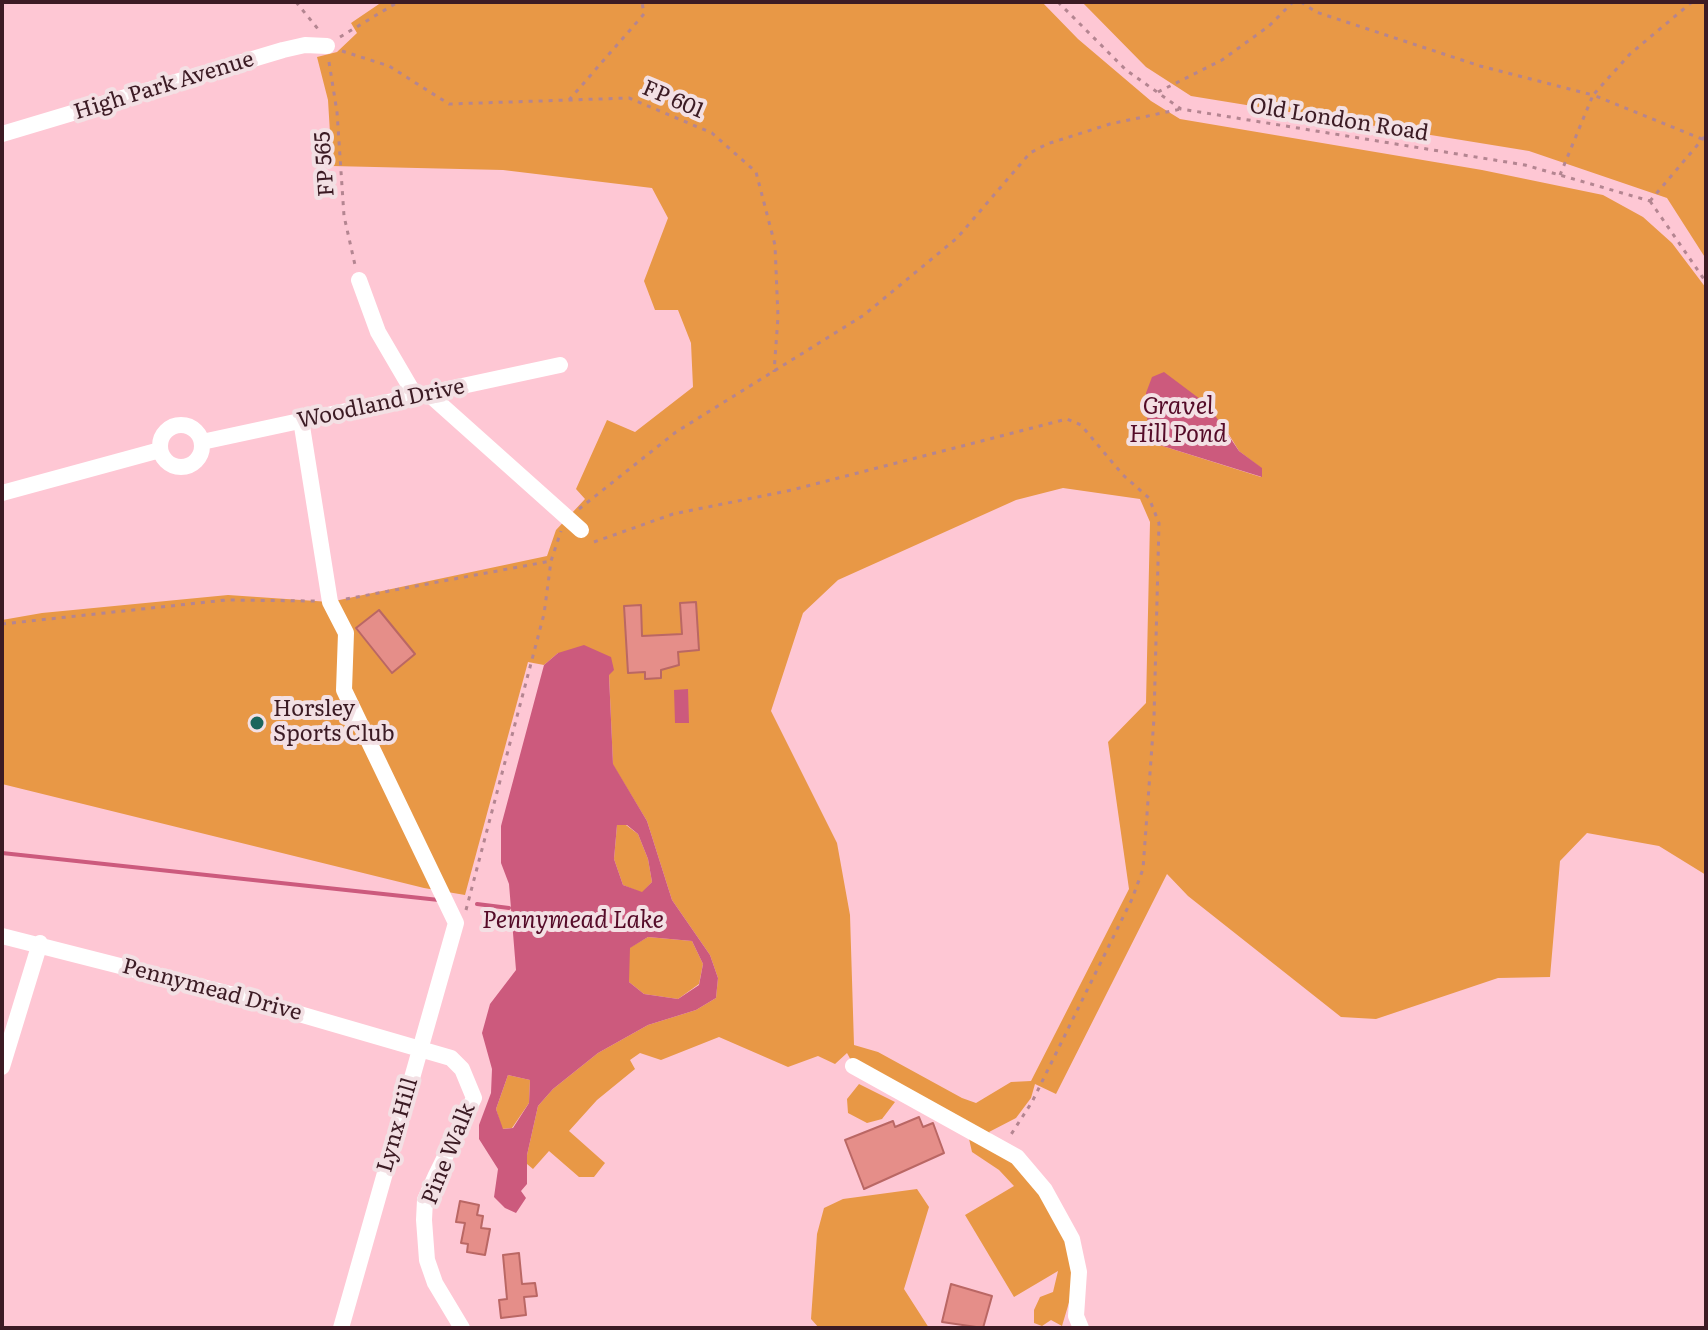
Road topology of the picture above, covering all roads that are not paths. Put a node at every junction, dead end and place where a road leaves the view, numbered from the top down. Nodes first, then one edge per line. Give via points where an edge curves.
1 (327, 46) road end
2 (2, 134) edge
3 (359, 280) road end
4 (560, 365) dead end
5 (423, 396) junction
6 (301, 420) junction
7 (202, 442) junction
8 (160, 450) junction
9 (2, 493) edge
10 (570, 519) road end
11 (2, 936) edge
12 (40, 943) junction
13 (422, 1047) junction
14 (853, 1066) dead end
15 (2, 1067) edge
16 (341, 1328) edge
17 (462, 1328) edge
18 (1081, 1328) edge

1 - 2 street, High Park Avenue via 283,50
3 - 5 street via 378,332
4 - 5 street, Woodland Drive
5 - 6 street, Woodland Drive
5 - 10 street
6 - 7 street, Woodland Drive
6 - 13 street, Lynx Hill via 330,602 346,633 344,690 456,923
7 - 8 street via 195,462 185,467 165,460
7 - 8 street via 189,425 177,424 161,439
8 - 9 street
11 - 12 street, Pennymead Drive
12 - 13 street, Pennymead Drive
12 - 15 street
13 - 16 street, Lynx Hill
13 - 17 street, Pine Walk via 451,1058 462,1069 474,1098 425,1200 427,1260
14 - 18 street via 1004,1147 1045,1190 1072,1239

